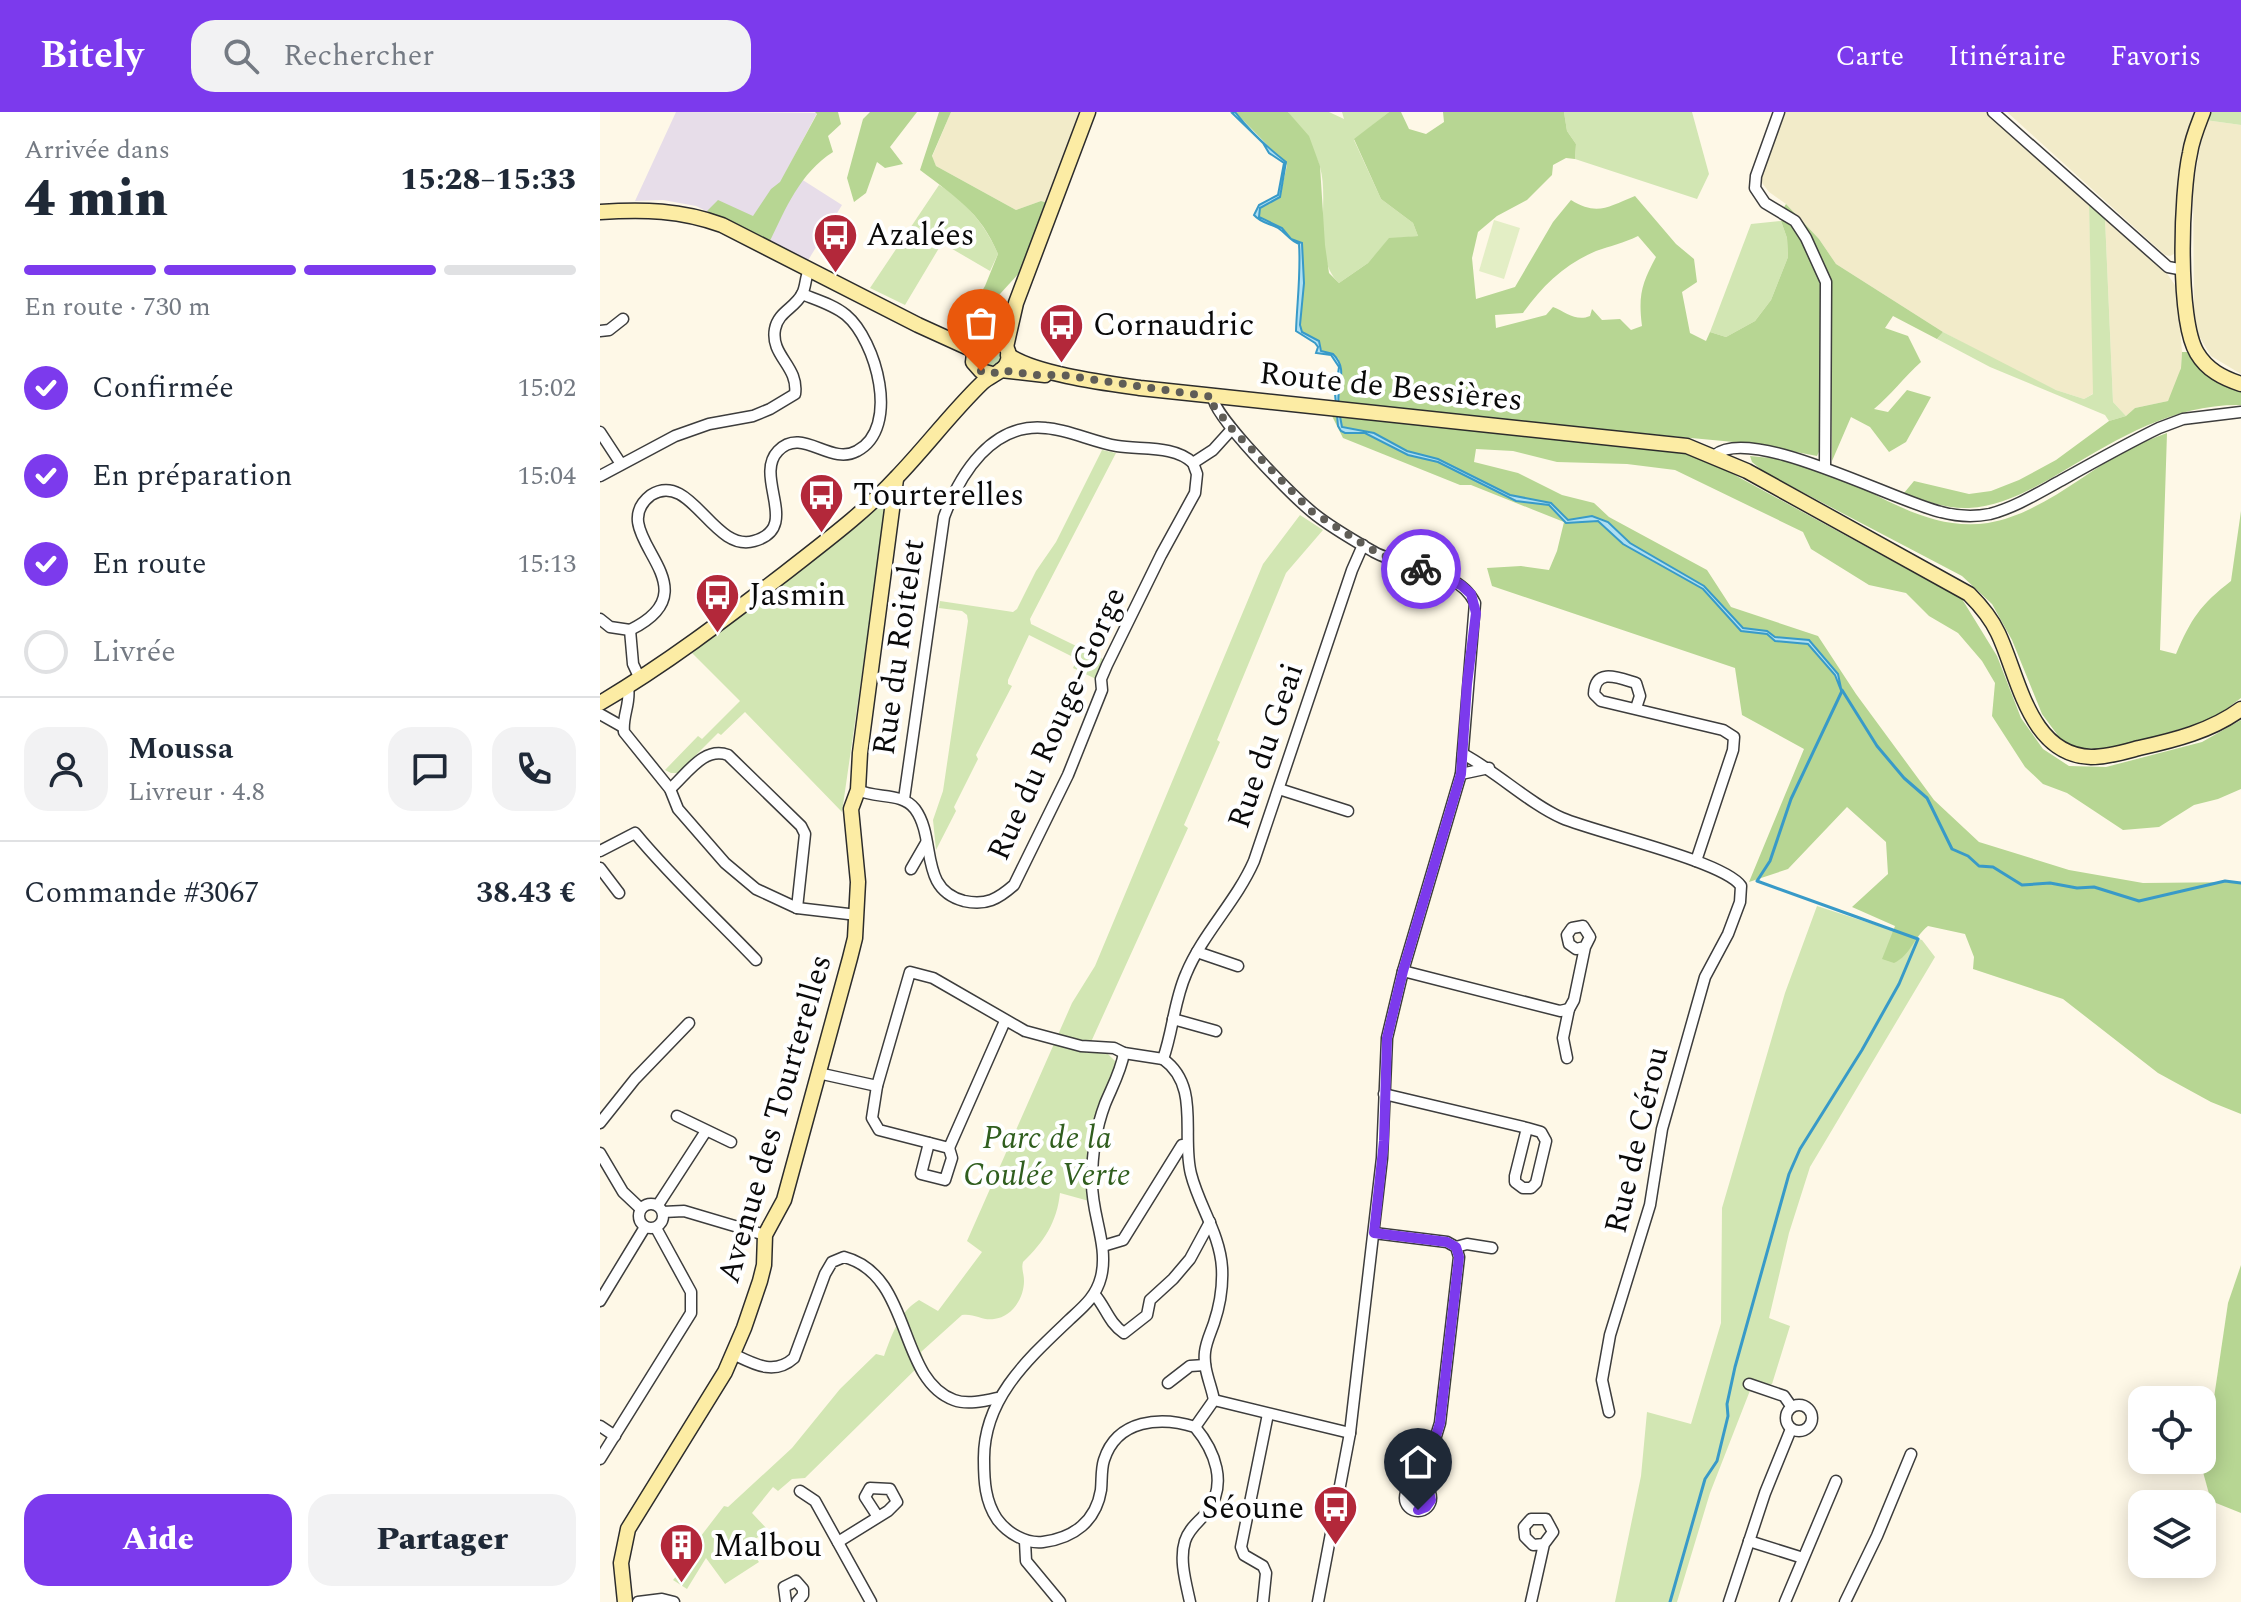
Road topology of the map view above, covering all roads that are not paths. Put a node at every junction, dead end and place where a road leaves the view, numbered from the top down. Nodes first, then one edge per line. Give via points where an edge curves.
1 (1088, 112) edge
2 (1779, 112) edge
3 (1993, 112) edge
4 (2203, 112) edge
5 (600, 212) edge
6 (809, 270) junction
7 (2184, 270) junction
8 (802, 294) junction
9 (1016, 303) junction
10 (623, 319) dead end
11 (600, 331) edge
12 (991, 338) junction
13 (973, 350) junction
14 (1007, 351) junction
15 (976, 367) junction
16 (997, 372) junction
17 (1060, 375) junction
18 (2241, 384) edge
19 (1213, 397) junction
20 (2241, 412) edge
21 (941, 425) junction
22 (1232, 429) junction
23 (600, 432) edge
24 (1715, 455) junction
25 (1193, 463) junction
26 (621, 464) junction
27 (1825, 467) junction
28 (600, 476) edge
29 (896, 479) junction
30 (1363, 545) junction
31 (600, 619) edge
32 (630, 630) junction
33 (634, 683) junction
34 (600, 703) edge
35 (1636, 708) junction
36 (2241, 709) edge
37 (600, 714) edge
38 (623, 727) junction
39 (1463, 754) junction
40 (1489, 768) junction
41 (1461, 774) junction
42 (670, 789) junction
43 (1279, 789) junction
44 (858, 790) junction
45 (904, 799) junction
46 (1348, 811) dead end
47 (927, 840) junction
48 (600, 851) edge
49 (1696, 861) junction
50 (600, 868) edge
51 (911, 869) dead end
52 (619, 893) dead end
53 (797, 908) junction
54 (857, 915) junction
55 (1585, 947) dead end
56 (1197, 952) junction
57 (756, 960) dead end
58 (1238, 966) dead end
59 (1403, 971) junction
60 (1569, 1009) junction
61 (1173, 1019) junction
62 (1005, 1021) junction
63 (689, 1023) dead end
64 (1216, 1031) dead end
65 (1124, 1053) junction
66 (1567, 1058) dead end
67 (1163, 1059) junction
68 (818, 1073) junction
69 (877, 1086) junction
70 (1384, 1094) junction
71 (677, 1116) dead end
72 (600, 1123) edge
73 (1527, 1128) junction
74 (706, 1131) junction
75 (731, 1142) dead end
76 (929, 1143) junction
77 (1187, 1145) junction
78 (949, 1148) junction
79 (600, 1153) edge
80 (641, 1209) junction
81 (660, 1209) junction
82 (1210, 1222) junction
83 (651, 1228) junction
84 (1374, 1233) junction
85 (765, 1235) junction
86 (1103, 1246) junction
87 (1456, 1247) junction
88 (1492, 1248) dead end
89 (1095, 1295) junction
90 (600, 1301) edge
91 (733, 1354) junction
92 (1205, 1365) junction
93 (1168, 1383) dead end
94 (1749, 1384) dead end
95 (997, 1398) junction
96 (1214, 1400) junction
97 (1791, 1406) junction
98 (1609, 1412) dead end
99 (1268, 1414) junction
100 (600, 1426) edge
101 (1195, 1427) junction
102 (1791, 1429) junction
103 (1350, 1433) junction
104 (615, 1436) junction
105 (1911, 1454) dead end
106 (600, 1459) edge
107 (1836, 1481) dead end
108 (1421, 1485) dead end
109 (800, 1491) dead end
110 (878, 1517) dead end
111 (1025, 1541) junction
112 (1749, 1541) junction
113 (838, 1542) junction
114 (1544, 1544) dead end
115 (1803, 1558) junction
116 (625, 1602) edge
117 (638, 1602) edge
118 (674, 1602) edge
119 (786, 1602) edge
120 (797, 1602) edge
121 (871, 1602) edge
122 (1060, 1602) edge
123 (1190, 1602) edge
124 (1263, 1602) edge
125 (1318, 1602) edge
126 (1531, 1602) edge
127 (1729, 1602) edge
128 (1785, 1602) edge
129 (1845, 1602) edge

1 - 9 street
2 - 27 street via 1755,188 1765,203 1795,221 1826,282
3 - 7 street via 2168,267
4 - 7 street via 2185,180
5 - 6 street via 666,210 700,217
6 - 8 street
6 - 13 street
7 - 18 street via 2188,329 2196,351 2217,374
8 - 26 street via 782,313 775,329 775,346 796,382 795,394 753,416 675,436
8 - 32 street via 848,316 866,343 882,407 873,434 845,455 805,442 778,451 769,470 776,517 771,530 754,542 728,539 682,495 668,491 649,496 634,520 665,592 655,615
9 - 12 street
9 - 14 street
10 - 11 street
12 - 13 street
12 - 14 street
13 - 15 street
14 - 16 street
14 - 17 street, Route de Bessières via 1018,361
15 - 16 street
15 - 21 street
16 - 17 street, Route de Bessières
16 - 21 street
17 - 19 street, Route de Bessières
19 - 22 street via 1213,405
19 - 24 street, Route de Bessières via 1664,442
20 - 27 street via 2183,419 2159,428 2022,502 1987,514 1946,514 1917,507
21 - 29 street
22 - 25 street
22 - 30 street via 1311,511
23 - 26 street
24 - 27 street via 1735,448
24 - 36 street, Route de Bessières via 1969,594 1997,630 2040,730 2071,753 2106,756 2149,746 2216,725
25 - 45 street, Rue du Roitelet via 1171,452 1114,446 1035,427 999,438 962,476 944,517
25 - 47 street, Rue du Rouge-Gorge via 1195,493 1107,665 1068,775 1014,885 979,904 946,893 930,870
26 - 28 street
29 - 33 street via 712,629
29 - 44 street, Avenue des Tourterelles
30 - 39 street via 1451,579 1471,594 1476,613
30 - 43 street, Rue du Geai
31 - 32 street via 610,627
32 - 33 street
33 - 34 street
33 - 38 street
35 - 35 street via 1601,701 1594,685 1608,675 1636,683
35 - 49 street via 1734,737
37 - 38 street
38 - 42 street
39 - 40 street
39 - 41 street
40 - 41 street
40 - 49 street via 1562,818
41 - 59 street
42 - 53 street via 678,809 725,863 756,889
42 - 53 street via 707,754 728,755 805,834
43 - 46 street
43 - 56 street, Rue du Geai via 1247,878
44 - 45 street
44 - 54 street, Avenue des Tourterelles via 851,809
45 - 47 street, Rue du Rouge-Gorge via 914,807
47 - 51 street
48 - 57 street via 635,833 670,876
49 - 98 street, Rue de Cérou via 1741,886 1740,902 1705,977 1662,1129 1650,1205 1610,1335 1602,1380
50 - 52 street
53 - 54 street
54 - 68 street, Avenue des Tourterelles
55 - 60 street
56 - 58 street
56 - 61 street, Rue du Geai
59 - 60 street
59 - 70 street via 1387,1038
60 - 66 street via 1563,1038
61 - 64 street
61 - 67 street, Rue du Geai
62 - 65 street via 1025,1031
62 - 69 street via 933,978 910,972
62 - 78 street
63 - 72 street
65 - 67 street
65 - 86 street via 1094,1146 1091,1183
67 - 77 street via 1184,1088
68 - 69 street
68 - 85 street, Avenue des Tourterelles via 784,1200
69 - 76 street via 872,1118 879,1130
70 - 73 street
70 - 84 street
71 - 74 street
73 - 73 street via 1541,1132 1546,1141 1531,1188 1515,1182
74 - 75 street
74 - 81 street
76 - 78 street
76 - 78 street via 921,1174 945,1180 952,1158
77 - 82 street via 1192,1178
77 - 86 street via 1182,1145 1123,1240
79 - 80 street via 623,1192
80 - 81 street via 649,1204
80 - 83 street via 639,1219
81 - 83 street via 664,1219
81 - 85 street
82 - 89 street via 1190,1259 1150,1300 1147,1315 1124,1333
82 - 92 street via 1221,1257 1222,1287
83 - 90 street
83 - 104 street via 691,1292 691,1313
84 - 87 street
84 - 103 street
85 - 91 street, Avenue des Tourterelles via 760,1281
86 - 89 street
87 - 88 street
87 - 108 street via 1440,1423
89 - 95 street via 1029,1357
91 - 95 street via 761,1367 787,1365 825,1274 832,1262 844,1257 865,1266 882,1285 930,1385 955,1401
91 - 116 street, Avenue des Tourterelles via 628,1529 621,1563
92 - 93 street via 1190,1366
92 - 96 street
94 - 97 street via 1784,1396
95 - 111 street via 984,1450 988,1502 998,1521
96 - 99 street
96 - 101 street
97 - 102 street via 1785,1418
97 - 102 street via 1808,1408 1812,1420 1804,1430
99 - 103 street
99 - 124 street via 1241,1547 1266,1573
100 - 104 street
101 - 111 street via 1168,1420 1128,1429 1105,1457 1099,1500 1086,1523 1064,1537
101 - 123 street via 1213,1454 1218,1483 1209,1509 1185,1540
102 - 112 street
103 - 125 street
104 - 106 street
105 - 129 street
107 - 115 street
109 - 113 street via 815,1501
110 - 113 street
111 - 122 street via 1026,1561
112 - 115 street
112 - 127 street
113 - 121 street
114 - 126 street
115 - 128 street
117 - 118 street
119 - 120 street via 784,1587 796,1581 803,1592

